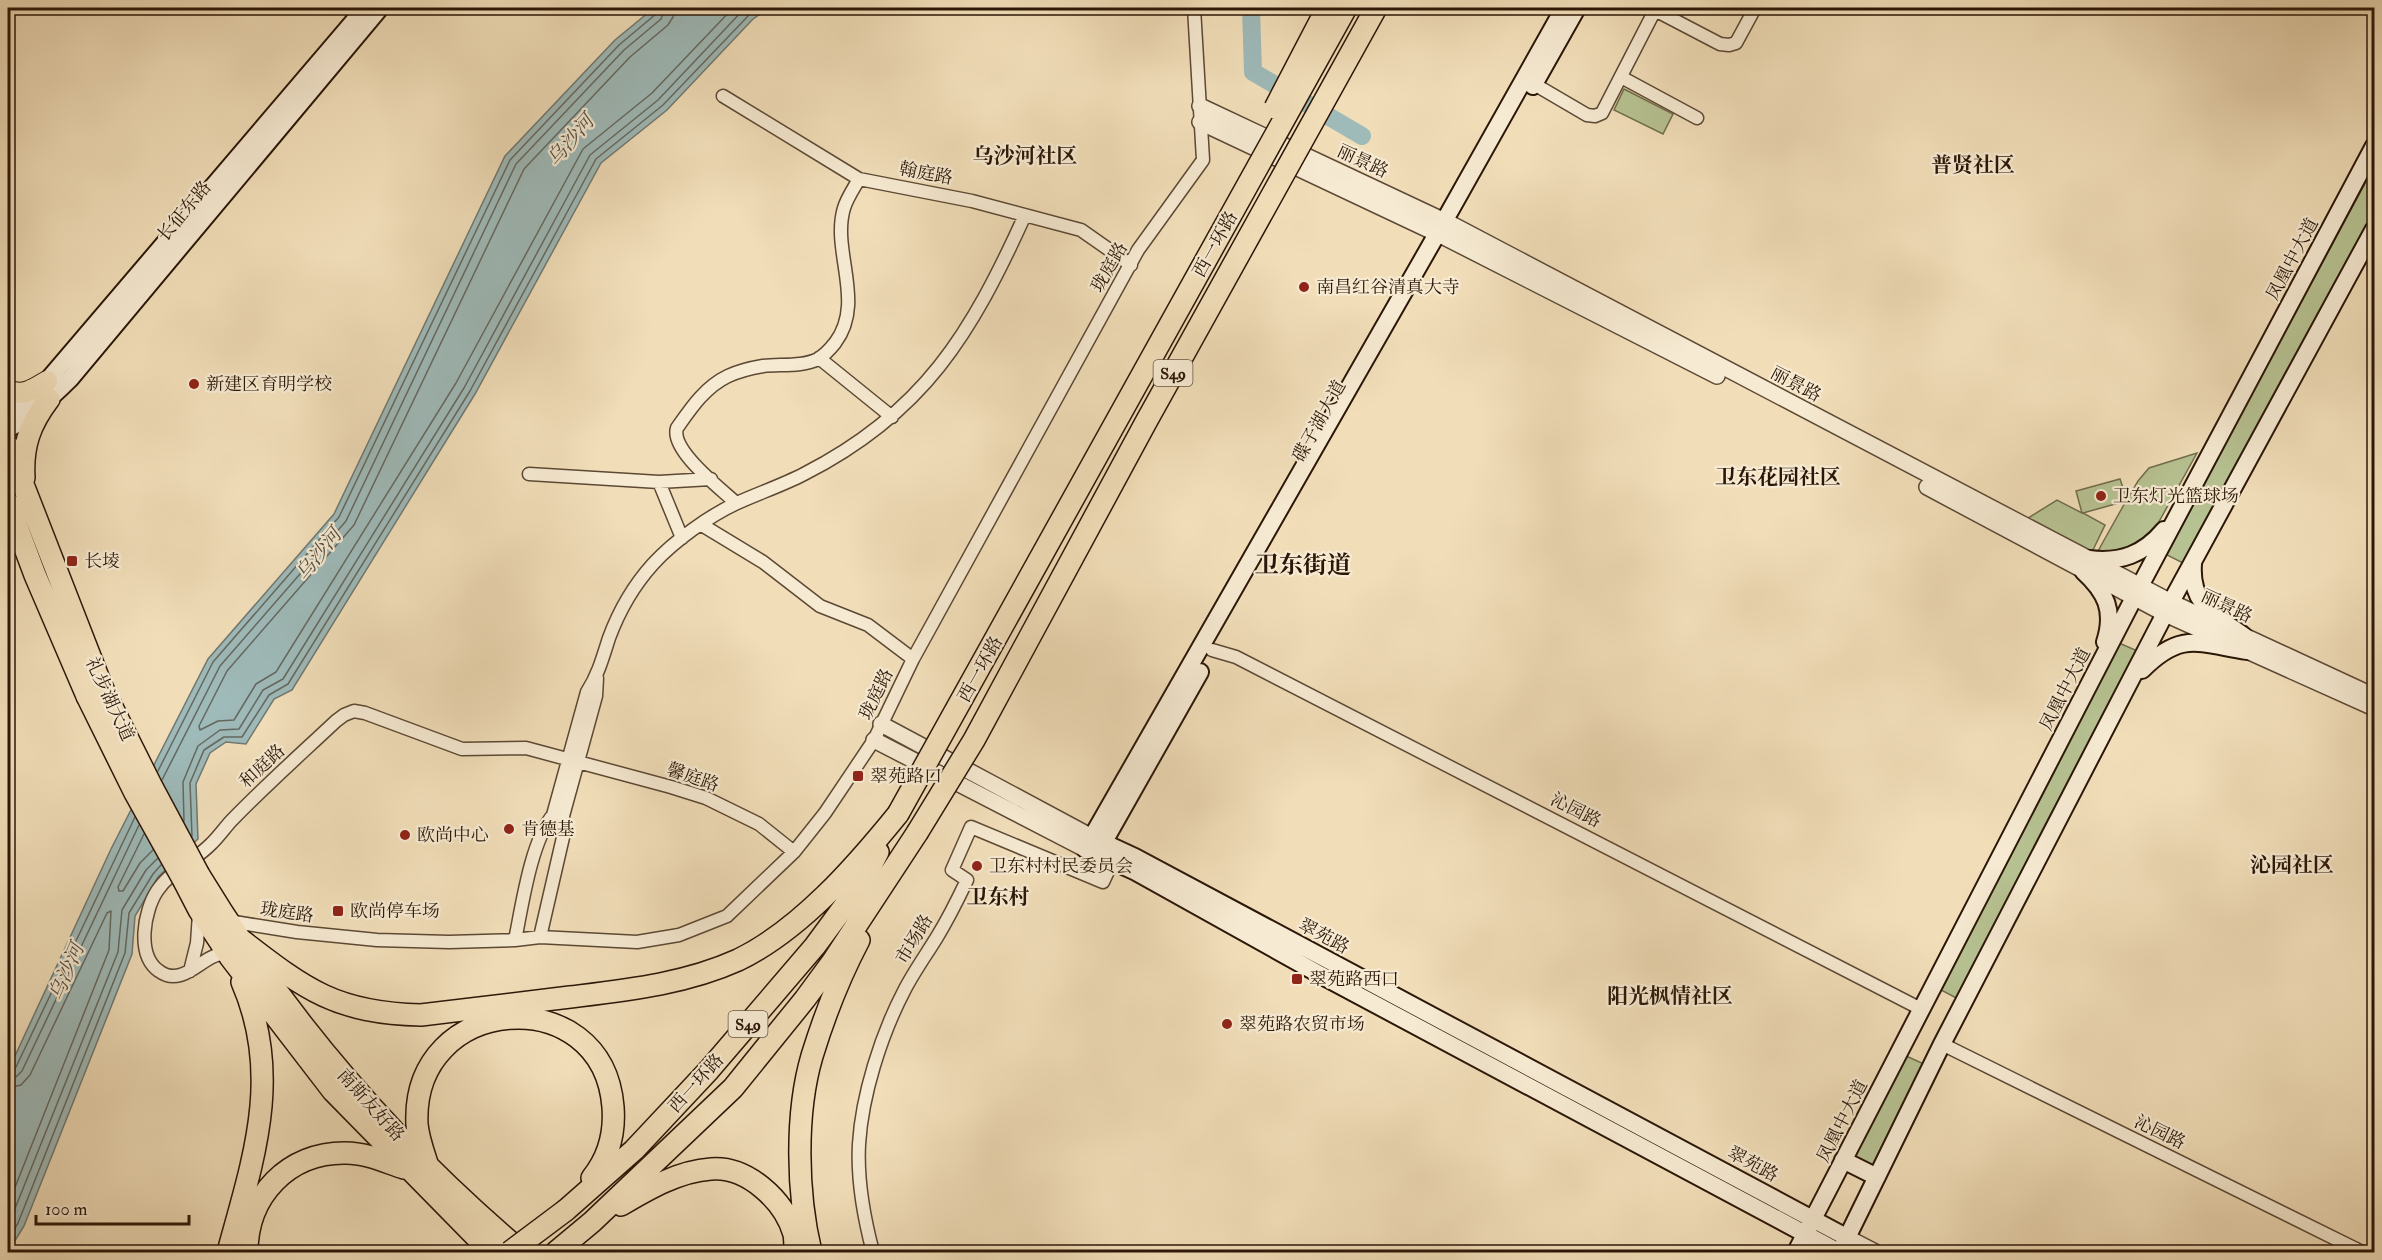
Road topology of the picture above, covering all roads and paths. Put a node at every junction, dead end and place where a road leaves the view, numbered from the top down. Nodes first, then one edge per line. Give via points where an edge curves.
1 (365, 8) edge
2 (380, 8) edge
3 (1194, 8) edge
4 (1327, 8) edge
5 (1346, 8) edge
6 (1376, 8) edge
7 (1564, 8) edge
8 (1577, 8) edge
9 (1755, 8) edge
10 (1653, 9) edge
11 (1621, 77) junction
12 (1534, 84) junction
13 (723, 96) dead end
14 (1200, 106) junction
15 (1697, 118) dead end
16 (1200, 122) junction
17 (2374, 146) edge
18 (859, 179) junction
19 (1025, 215) junction
20 (2374, 229) edge
21 (1445, 230) junction
22 (1131, 265) junction
23 (1186, 297) junction
24 (819, 358) junction
25 (8, 390) edge
26 (48, 390) junction
27 (8, 414) edge
28 (892, 417) junction
29 (8, 429) edge
30 (8, 446) edge
31 (529, 474) dead end
32 (711, 479) junction
33 (659, 482) junction
34 (25, 490) junction
35 (736, 503) junction
36 (8, 505) edge
37 (2182, 508) junction
38 (702, 525) junction
39 (682, 538) junction
40 (2193, 562) junction
41 (2086, 565) junction
42 (2137, 592) junction
43 (2168, 608) junction
44 (2246, 643) junction
45 (1212, 650) junction
46 (913, 659) junction
47 (2092, 680) junction
48 (2130, 681) junction
49 (95, 691) junction
50 (2374, 696) edge
51 (2374, 708) edge
52 (881, 724) junction
53 (874, 740) junction
54 (573, 760) junction
55 (898, 814) junction
56 (917, 833) junction
57 (1095, 846) junction
58 (794, 852) junction
59 (191, 878) junction
60 (199, 910) junction
61 (227, 921) junction
62 (540, 937) junction
63 (515, 940) junction
64 (235, 948) junction
65 (190, 971) junction
66 (1921, 1009) junction
67 (1942, 1044) junction
68 (1844, 1160) junction
69 (418, 1167) junction
70 (1877, 1177) junction
71 (566, 1210) junction
72 (592, 1222) junction
73 (1810, 1226) junction
74 (1843, 1248) edge
75 (228, 1252) edge
76 (248, 1252) edge
77 (491, 1252) edge
78 (510, 1252) edge
79 (522, 1252) edge
80 (556, 1252) edge
81 (795, 1252) edge
82 (811, 1252) edge
83 (873, 1252) edge
84 (1796, 1252) edge
85 (1875, 1252) edge
86 (2362, 1252) edge

1 - 26 main road, 长征东路
2 - 26 main road, 长征东路 via 70,379
3 - 14 street, 珑庭路
4 - 23 highway, bridge via 1222,208
5 - 23 highway, 西一环路 / S49, bridge
6 - 56 highway, 西一环路 / S49, bridge via 974,740
7 - 21 main road, 碟子湖大道
8 - 12 main road, 碟子湖大道
9 - 10 street via 1736,43 1729,45 1720,45
10 - 11 street
11 - 12 street via 1602,113 1595,117
11 - 15 street
12 - 21 main road, 碟子湖大道
13 - 18 street, 翰庭路
14 - 16 street, 珑庭路
14 - 21 street, 丽景路
16 - 21 street, 丽景路
16 - 22 street, 珑庭路 via 1203,160
17 - 37 main road, 凤凰中大道
18 - 19 street, 翰庭路
18 - 24 street via 844,208 842,247 849,284 843,323 836,342
19 - 22 street, 翰庭路 via 1081,230
19 - 28 street via 983,303 957,346
20 - 40 main road
21 - 41 street, 丽景路
21 - 45 main road, 碟子湖大道
21 - 57 main road, 碟子湖大道
22 - 46 street, 珑庭路
23 - 55 highway, 西一环路 / S49, bridge
24 - 28 street
24 - 32 street via 740,371 700,398 677,428 676,440
25 - 26 main road
26 - 27 main road, 长征东路
26 - 29 main road, 长征东路 via 23,420
26 - 34 highway via 25,443
28 - 35 street via 835,458
30 - 34 highway, 礼步湖大道
31 - 33 street
32 - 33 street
32 - 35 street
33 - 39 street
34 - 49 highway, 礼步湖大道
35 - 38 street
36 - 49 highway, 礼步湖大道 via 35,575
37 - 41 main road via 2140,552
37 - 42 main road, 凤凰中大道
38 - 39 street
38 - 46 street via 763,562 820,606 868,625
39 - 54 street via 653,564 628,597 587,692
40 - 43 main road
40 - 44 main road via 2192,580 2200,601
41 - 42 street, 丽景路
41 - 47 main road via 2105,598 2109,615 2109,629
42 - 43 street, 丽景路
42 - 47 main road, 凤凰中大道
43 - 44 street, 丽景路
43 - 48 main road
44 - 48 main road via 2181,643 2155,657
44 - 50 street, 丽景路
44 - 51 street, 丽景路
45 - 57 main road, 碟子湖大道
45 - 66 street, 沁园路 via 1236,657
46 - 52 street, 珑庭路
47 - 66 main road, 凤凰中大道
48 - 67 main road
49 - 59 highway, 礼步湖大道, bridge via 152,787
52 - 53 street, 珑庭路
52 - 57 street, 翠苑路 via 1067,825
53 - 57 street, 翠苑路
53 - 58 street, 珑庭路
54 - 58 street, 馨庭路 via 706,798 759,824
54 - 62 street via 563,816 564,833
54 - 63 street via 553,815 544,827
54 - 65 street, 和庭路 via 526,748 462,749 365,713 354,711 344,715 254,798 211,844 165,880 154,896 145,923 148,958 165,975
55 - 64 highway via 857,865 780,932 740,959 704,974 670,982 432,1014 398,1015 347,1006 321,996
55 - 71 highway, 西一环路 / S49 via 863,881 815,946 642,1142
56 - 72 highway, 西一环路 / S49 via 826,971 733,1088
56 - 82 highway via 853,953 812,1057 802,1113 801,1170
57 - 73 main road, 翠苑路
57 - 83 street, 市场路 via 1109,869 1103,882 971,827 952,870 968,880 904,991 886,1030 868,1087 859,1143 859,1177
58 - 62 street, 珑庭路 via 727,916 679,935 637,942
59 - 60 highway, 礼步湖大道
59 - 61 highway, 礼步湖大道
60 - 64 highway, 礼步湖大道
60 - 65 street
61 - 63 street, 珑庭路 via 297,933 377,940
61 - 64 highway, 礼步湖大道
62 - 63 street, 珑庭路
64 - 65 street, 和庭路
64 - 69 highway, 南斯友好路 via 300,1021
64 - 75 highway via 258,1037 263,1088 259,1136
66 - 68 main road, 凤凰中大道
67 - 70 main road
67 - 86 street, 沁园路
68 - 70 main road
68 - 73 main road, 凤凰中大道
69 - 71 highway via 421,1087 442,1050 476,1025 494,1019 535,1019 576,1035 601,1063 612,1096 613,1133 608,1152
69 - 76 highway via 348,1153 310,1158 294,1166 266,1190 254,1211 247,1235
69 - 77 highway, 南斯友好路
69 - 79 highway, 南斯友好路
70 - 74 main road
71 - 78 highway, 西一环路 / S49, bridge
72 - 80 highway, 西一环路 / S49
72 - 81 highway via 660,1184 713,1168 739,1173 767,1191 794,1234
73 - 74 main road, 翠苑路
73 - 84 main road, 凤凰中大道
74 - 85 street, 翠苑路

